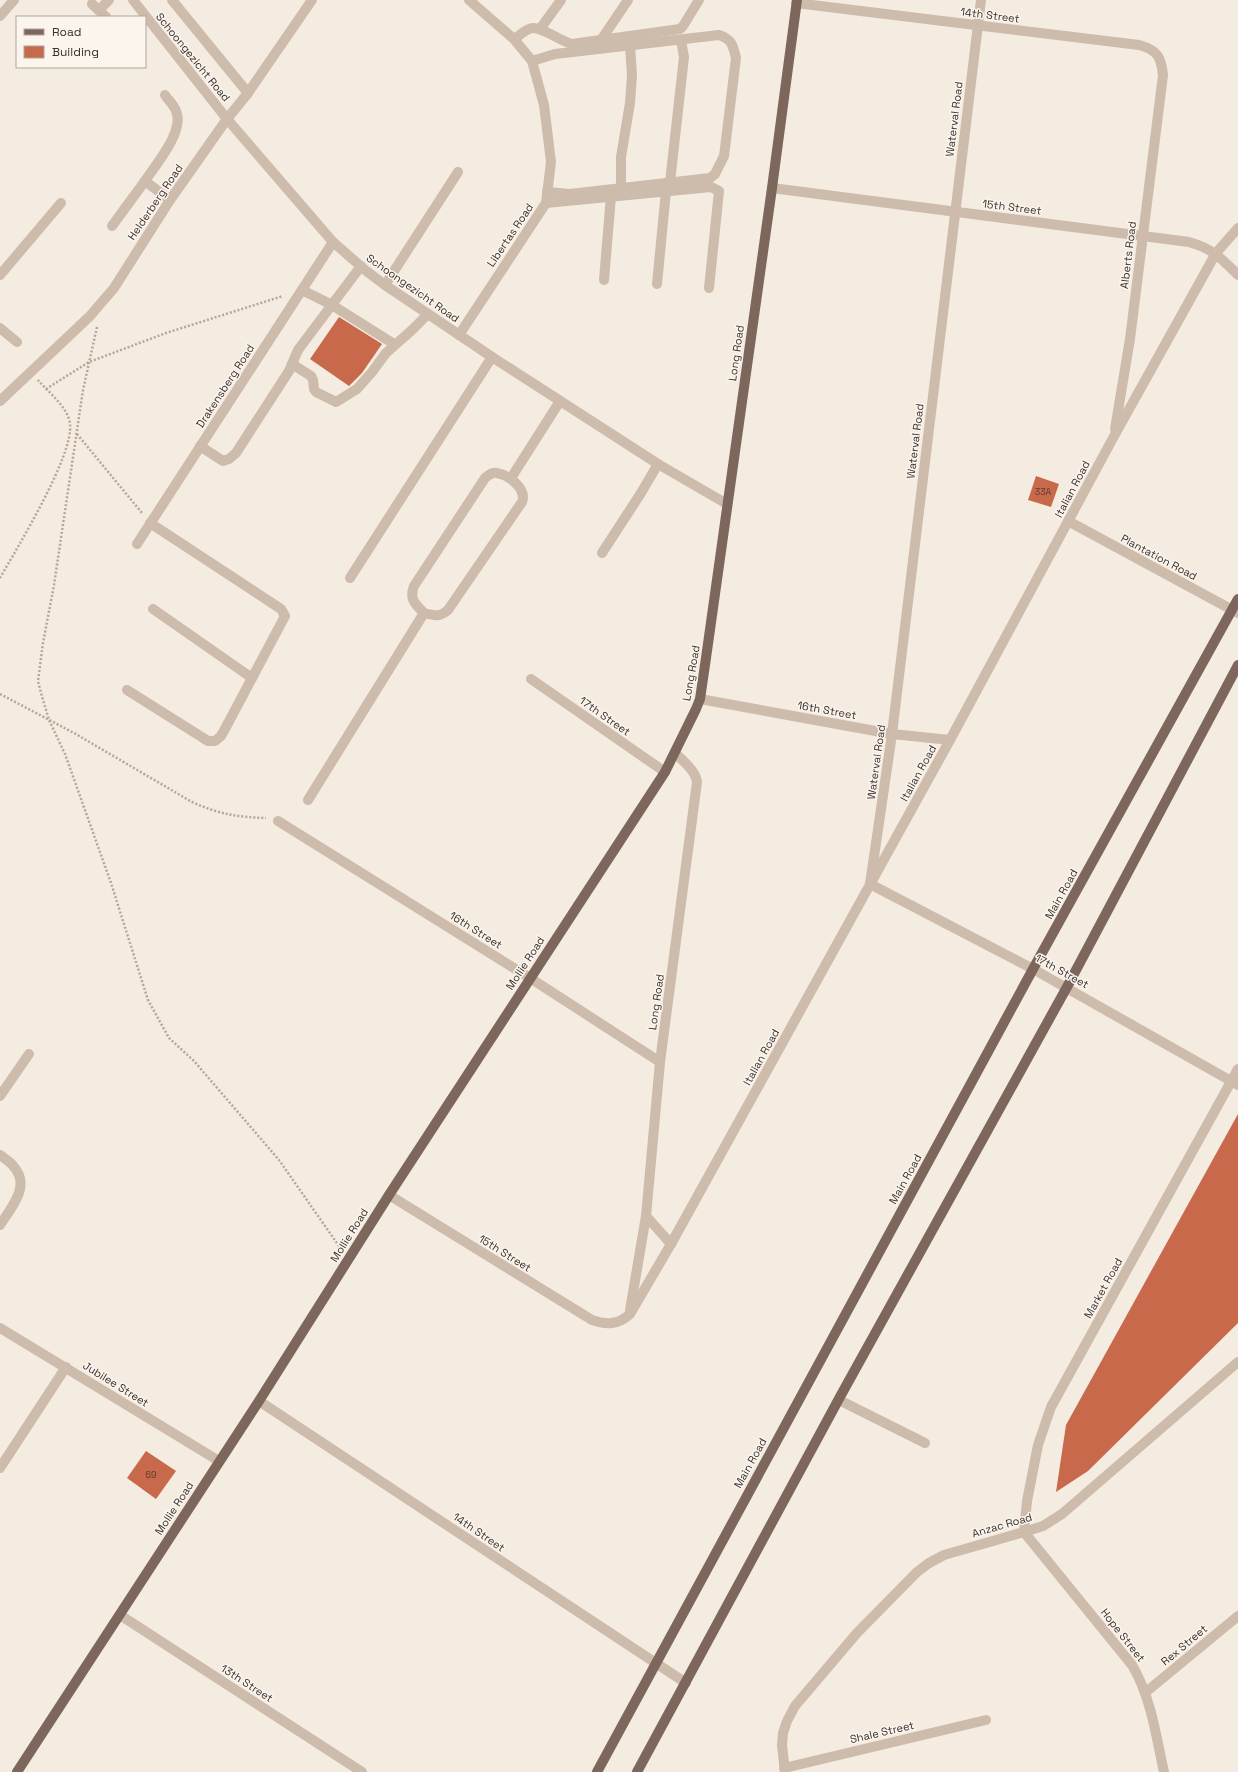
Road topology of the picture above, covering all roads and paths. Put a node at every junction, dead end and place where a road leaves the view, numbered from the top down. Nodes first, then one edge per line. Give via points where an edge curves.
1 (14, 0) edge
2 (109, 0) edge
3 (133, 0) edge
4 (172, 0) edge
5 (312, 0) edge
6 (469, 0) edge
7 (561, 0) edge
8 (628, 0) edge
9 (700, 0) edge
10 (981, 0) edge
11 (796, 1) edge
12 (99, 10) edge
13 (0, 16) edge
14 (146, 16) edge
15 (146, 16) edge
16 (977, 26) junction
17 (540, 29) junction
18 (514, 39) junction
19 (601, 40) junction
20 (681, 40) junction
21 (630, 46) junction
22 (532, 61) junction
23 (1163, 75) joint
24 (248, 93) junction
25 (165, 95) dead end
26 (227, 119) junction
27 (458, 172) dead end
28 (145, 181) junction
29 (668, 187) junction
30 (621, 188) junction
31 (772, 188) junction
32 (547, 192) junction
33 (611, 196) junction
34 (170, 200) junction
35 (61, 203) dead end
36 (546, 203) junction
37 (955, 212) junction
38 (112, 226) dead end
39 (1238, 228) edge
40 (1142, 235) junction
41 (333, 242) junction
42 (1216, 253) junction
43 (361, 266) junction
44 (0, 275) edge
45 (1238, 275) edge
46 (604, 280) dead end
47 (657, 284) dead end
48 (385, 285) junction
49 (709, 288) dead end
50 (302, 290) junction
51 (103, 301) junction
52 (332, 305) junction
53 (428, 314) junction
54 (0, 328) edge
55 (459, 335) junction
56 (17, 342) dead end
57 (394, 344) junction
58 (492, 357) junction
59 (89, 362) junction
60 (292, 364) junction
61 (31, 372) junction
62 (46, 389) junction
63 (0, 401) edge
64 (560, 401) junction
65 (76, 434) junction
66 (1113, 438) junction
67 (200, 446) junction
68 (658, 464) junction
69 (511, 478) junction
70 (727, 504) junction
71 (1068, 521) junction
72 (150, 523) junction
73 (137, 544) dead end
74 (602, 553) dead end
75 (0, 578) edge
76 (350, 578) dead end
77 (1238, 599) edge
78 (152, 609) dead end
79 (1235, 611) edge
80 (424, 613) junction
81 (1238, 665) edge
82 (252, 678) junction
83 (532, 679) dead end
84 (127, 690) dead end
85 (0, 694) edge
86 (698, 704) junction
87 (49, 720) junction
88 (892, 734) junction
89 (950, 740) junction
90 (675, 753) junction
91 (665, 772) junction
92 (308, 800) dead end
93 (278, 821) joint
94 (870, 884) junction
95 (1033, 969) junction
96 (530, 978) junction
97 (1067, 987) junction
98 (29, 1054) dead end
99 (660, 1062) junction
100 (1238, 1069) edge
101 (1235, 1083) edge
102 (0, 1096) edge
103 (0, 1155) edge
104 (389, 1195) junction
105 (646, 1216) junction
106 (0, 1225) edge
107 (671, 1244) junction
108 (348, 1259) junction
109 (630, 1314) junction
110 (0, 1328) edge
111 (1238, 1362) edge
112 (66, 1367) junction
113 (839, 1400) junction
114 (259, 1401) junction
115 (925, 1443) dead end
116 (219, 1461) junction
117 (0, 1468) edge
118 (1024, 1532) junction
119 (120, 1615) junction
120 (1238, 1616) edge
121 (655, 1663) junction
122 (686, 1683) junction
123 (1146, 1692) junction
124 (986, 1720) dead end
125 (784, 1770) edge
126 (17, 1772) edge
127 (362, 1772) edge
128 (597, 1772) edge
129 (637, 1772) edge
130 (1164, 1772) edge

1 - 13 street
2 - 12 street
3 - 14 street, Schoongezicht Road
4 - 24 street, Schoongezicht Road
5 - 24 street, Helderberg Road
6 - 18 street, Libertas Road
7 - 17 street
8 - 19 street
9 - 19 street via 680,29
10 - 16 street, Waterval Road
11 - 16 street, 14th Street
11 - 31 main road, Long Road
15 - 26 street, Schoongezicht Road
16 - 23 street, 14th Street via 1147,47 1154,50 1159,57
16 - 37 street, Waterval Road
17 - 18 street via 532,28
17 - 19 street via 563,42 572,44
18 - 22 street, Libertas Road
20 - 21 street
20 - 29 street via 684,57
20 - 29 street via 719,35 732,43 736,58 722,163 710,178
21 - 22 street via 555,54
21 - 30 street via 632,75 621,157
22 - 32 street, Libertas Road via 544,105 551,162
23 - 40 street, Alberts Road
24 - 26 street, Helderberg Road
25 - 28 street via 176,111 178,124 174,136
26 - 34 street, Helderberg Road
26 - 41 street, Schoongezicht Road
27 - 48 street
28 - 34 street
28 - 38 street
29 - 30 street
29 - 33 street
29 - 47 street
29 - 49 street via 711,187 719,191
30 - 32 street via 570,194
31 - 37 street, 15th Street
31 - 70 main road, Long Road
32 - 36 street, Libertas Road
33 - 36 street
33 - 46 street
34 - 51 street, Helderberg Road
35 - 44 street
36 - 55 street, Libertas Road
37 - 40 street, 15th Street
37 - 88 street, Waterval Road
39 - 42 street, Italian Road
40 - 42 street, 15th Street via 1189,242
40 - 66 street, Alberts Road via 1130,339
41 - 43 street, Schoongezicht Road
41 - 50 street, Drakensberg Road
42 - 45 street, 15th Street
42 - 66 street, Italian Road
43 - 48 street, Schoongezicht Road
43 - 52 street
48 - 53 street, Schoongezicht Road
50 - 52 street
50 - 59 path via 166,333
50 - 67 street, Drakensberg Road
51 - 59 path
51 - 61 street, Helderberg Road
52 - 57 street
52 - 60 street via 298,350
53 - 55 street, Schoongezicht Road
53 - 57 street
54 - 56 street
55 - 58 street, Schoongezicht Road
57 - 60 street via 357,389 336,402 316,392 311,376
58 - 64 street, Schoongezicht Road
58 - 76 street
59 - 62 path
59 - 65 path
60 - 67 street via 236,453 223,461
61 - 62 path
61 - 63 street, Helderberg Road
62 - 75 path via 66,413 70,433 59,467 44,500
64 - 68 street, Schoongezicht Road
64 - 69 street
65 - 72 path
65 - 87 path via 38,682
66 - 71 street, Italian Road
67 - 72 street, Drakensberg Road
68 - 70 street, Schoongezicht Road
68 - 74 street
69 - 80 street via 522,491 522,502 448,610 438,616
69 - 80 street via 496,472 485,478 414,586 411,594 413,602
70 - 86 main road, Long Road
71 - 79 street, Plantation Road
71 - 89 street, Italian Road
72 - 73 street, Drakensberg Road
72 - 82 street via 285,614
77 - 79 main road, Main Road
78 - 82 street
79 - 95 main road, Main Road
80 - 92 street
81 - 97 main road
82 - 84 street via 224,732 213,742
83 - 91 street, 17th Street
85 - 87 path
86 - 88 street, 16th Street
86 - 90 main road, Mollie Road
87 - 93 path via 192,802 238,817 272,818
87 - 108 path via 65,754 111,883 148,1000 169,1038 194,1061 279,1160
88 - 89 street, 16th Street
88 - 94 street, Waterval Road
89 - 94 street, Italian Road
90 - 91 main road, Mollie Road
90 - 99 street, Long Road via 692,771 697,782
91 - 96 main road, Mollie Road
93 - 96 street, 16th Street
94 - 95 street, 17th Street
94 - 107 street, Italian Road
95 - 97 street, 17th Street
95 - 121 main road, Main Road
96 - 99 street, 16th Street
96 - 104 main road, Mollie Road
97 - 101 street, 17th Street
97 - 113 main road
98 - 102 street
99 - 105 street, Long Road
100 - 101 street, Market Road
101 - 118 street, Market Road via 1051,1407 1038,1444
103 - 106 street via 14,1166 20,1176 21,1189
104 - 108 main road, Mollie Road
104 - 109 street, 15th Street via 592,1320 612,1323
105 - 107 street
105 - 109 street, Long Road
107 - 109 street, Italian Road
108 - 114 main road, Mollie Road
110 - 112 street, Jubilee Street
111 - 118 street, Anzac Road via 1062,1514 1043,1526
112 - 116 street, Jubilee Street
112 - 117 street
113 - 115 street
113 - 122 main road
114 - 116 main road, Mollie Road
114 - 121 street, 14th Street
116 - 119 main road, Mollie Road
118 - 123 street, Hope Street via 1132,1665
118 - 125 street, Anzac Road via 944,1555 917,1572 857,1633 795,1706 787,1721 782,1745
119 - 126 main road, Mollie Road
119 - 127 street, 13th Street
120 - 123 street, Rex Street
121 - 122 street, 14th Street
121 - 128 main road, Main Road
122 - 129 main road
123 - 130 street, Hope Street
124 - 125 street, Shale Street

